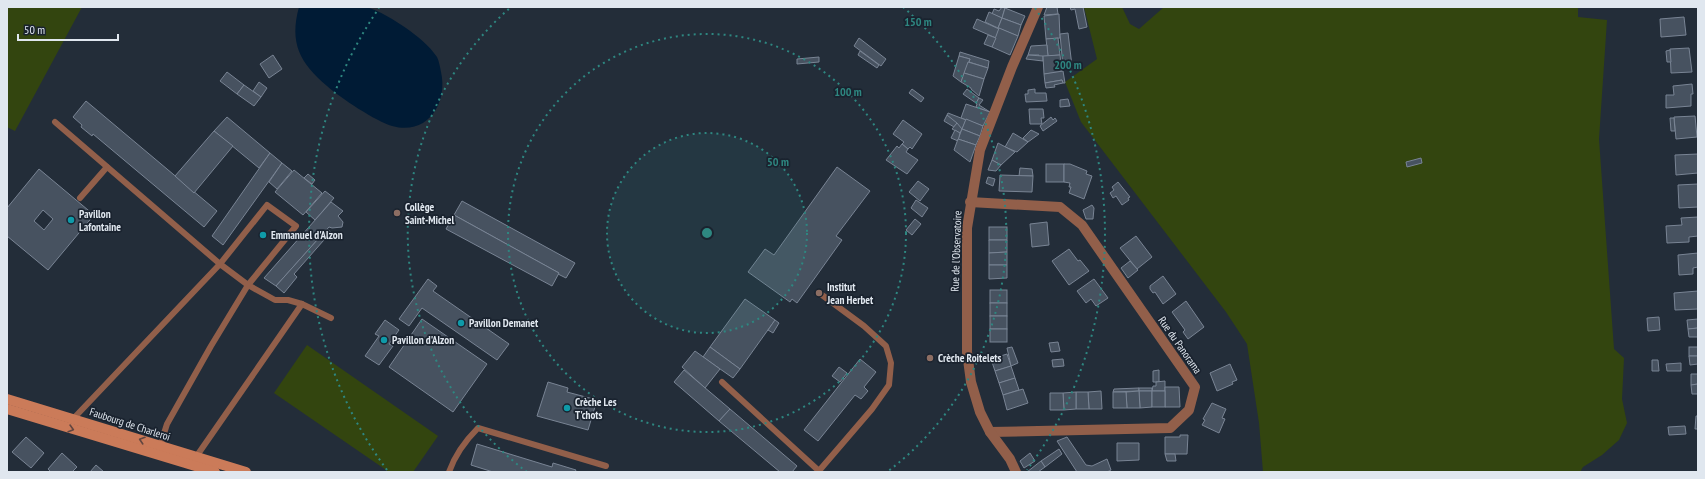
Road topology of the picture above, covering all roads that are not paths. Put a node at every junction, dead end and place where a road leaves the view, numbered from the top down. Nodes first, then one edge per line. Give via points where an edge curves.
1 (1038, 7) edge
2 (55, 122) dead end
3 (107, 166) junction
4 (80, 198) dead end
5 (970, 202) junction
6 (220, 264) junction
7 (248, 285) junction
8 (822, 295) dead end
9 (302, 304) junction
10 (331, 318) dead end
11 (722, 382) dead end
12 (7, 399) edge
13 (7, 409) edge
14 (52, 412) junction
15 (73, 419) junction
16 (49, 423) junction
17 (990, 432) junction
18 (160, 446) junction
19 (196, 457) junction
20 (606, 466) dead end
21 (819, 471) edge
22 (215, 472) edge
23 (246, 472) edge
24 (449, 472) edge
25 (1016, 472) edge

1 - 5 street, Rue de l'Observatoire via 980,150
2 - 3 lane
3 - 4 lane
3 - 6 lane
5 - 17 street, Rue de l'Observatoire via 967,228 967,352 971,382 980,412
5 - 17 street, Rue du Panorama via 1060,207 1082,225 1195,387 1189,410 1170,428
6 - 7 lane
6 - 7 lane via 267,205 296,226
6 - 15 lane
7 - 9 lane via 275,300
7 - 18 lane via 167,424
8 - 21 lane via 886,346 890,362 889,385
9 - 10 lane
9 - 19 lane
11 - 21 lane
12 - 14 main road, Faubourg de Charleroi
13 - 16 main road
14 - 15 main road, Faubourg de Charleroi
14 - 16 main road
18 -> 15 main road, Faubourg de Charleroi
16 -> 22 main road
17 - 25 street, Rue de l'Observatoire via 1010,459
18 - 19 main road, Faubourg de Charleroi
19 - 23 main road, Faubourg de Charleroi
20 - 24 lane via 478,428 452,462

